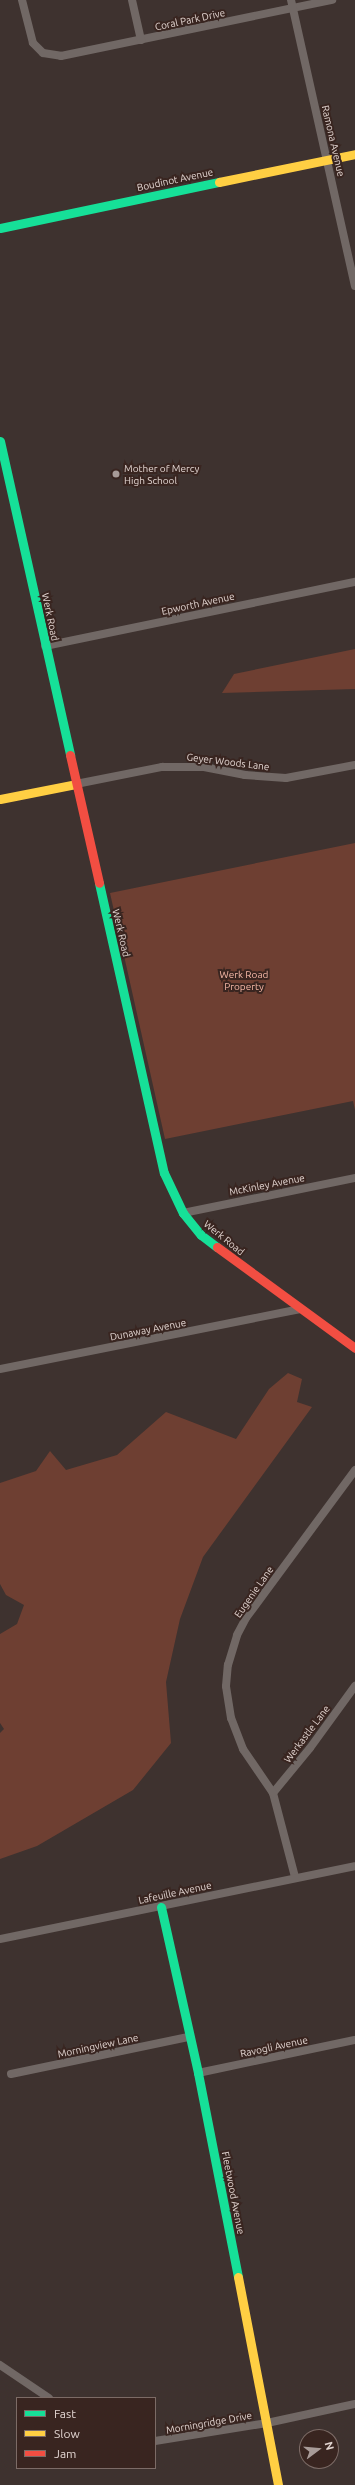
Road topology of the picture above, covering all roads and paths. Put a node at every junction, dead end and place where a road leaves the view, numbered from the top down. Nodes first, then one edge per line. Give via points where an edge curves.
1 (22, 0) edge
2 (132, 0) edge
3 (332, 0) edge
4 (292, 4) edge
5 (141, 40) junction
6 (355, 154) edge
7 (327, 160) junction
8 (0, 228) edge
9 (355, 286) edge
10 (0, 440) edge
11 (355, 582) edge
12 (45, 646) junction
13 (355, 765) edge
14 (76, 784) junction
15 (0, 799) edge
16 (355, 1178) edge
17 (184, 1213) junction
18 (300, 1309) junction
19 (355, 1348) edge
20 (0, 1369) edge
21 (355, 1470) edge
22 (355, 1686) edge
23 (273, 1793) junction
24 (355, 1866) edge
25 (295, 1877) junction
26 (161, 1907) junction
27 (0, 1939) edge
28 (188, 2037) junction
29 (355, 2040) edge
30 (198, 2073) junction
31 (11, 2074) dead end
32 (0, 2365) edge
33 (47, 2397) edge
34 (355, 2404) edge
35 (267, 2423) junction
36 (156, 2441) edge
37 (278, 2485) edge

1 - 5 street, Coral Park Drive via 28,31 38,48 54,56
2 - 5 street
3 - 4 street, Coral Park Drive
4 - 5 street, Coral Park Drive
4 - 7 street, Ramona Avenue
6 - 7 street, Boudinot Avenue
7 - 8 street, Boudinot Avenue
7 - 9 street, Ramona Avenue
10 - 12 street, Werk Road
11 - 12 street, Epworth Avenue
12 - 14 street, Werk Road
13 - 14 street, Geyer Woods Lane via 302,776 265,778 204,767 162,767
14 - 15 street
14 - 17 street, Werk Road via 158,1150 169,1185
16 - 17 street, McKinley Avenue
17 - 18 street, Werk Road via 190,1224 219,1250
18 - 19 street, Werk Road
18 - 20 street, Dunaway Avenue
21 - 23 street, Eugenie Lane via 246,1618 232,1650 226,1686 230,1718 243,1749
22 - 23 street, Werkastle Lane
23 - 25 street, Eugenie Lane
24 - 25 street, Lafeuille Avenue
25 - 26 street, Lafeuille Avenue
26 - 27 street, Lafeuille Avenue
26 - 28 street, Fleetwood Avenue
28 - 30 street, Fleetwood Avenue
28 - 31 street, Morningview Lane
29 - 30 street, Ravogli Avenue
30 - 35 street, Fleetwood Avenue
32 - 33 street
34 - 35 street, Morningridge Drive
35 - 36 street, Morningridge Drive
35 - 37 street, Fleetwood Avenue

